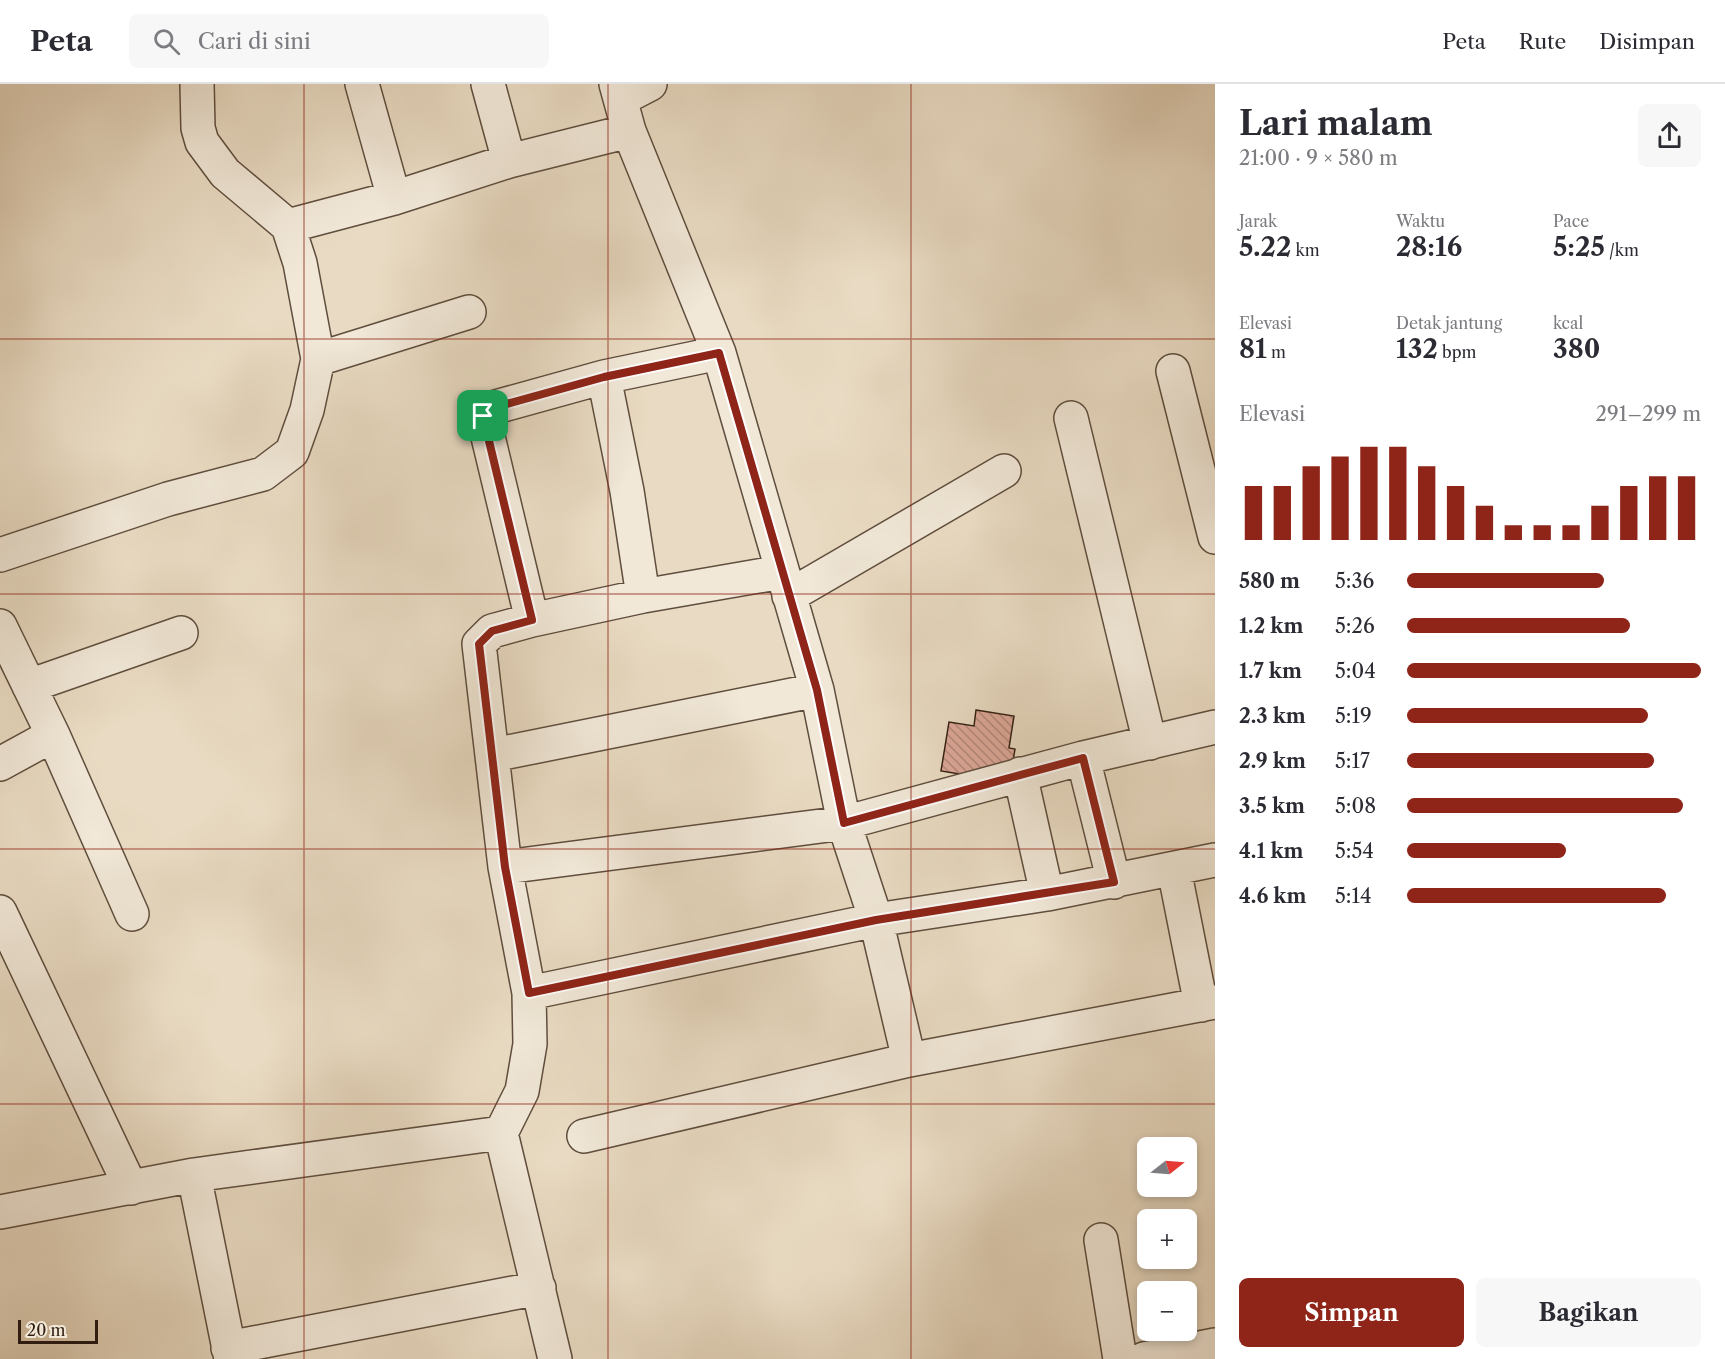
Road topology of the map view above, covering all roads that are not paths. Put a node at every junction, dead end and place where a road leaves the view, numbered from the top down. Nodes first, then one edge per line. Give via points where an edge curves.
1 (197, 84) edge
2 (362, 84) edge
3 (488, 84) edge
4 (650, 84) edge
5 (619, 92) edge
6 (629, 130) junction
7 (509, 161) junction
8 (394, 198) junction
9 (288, 226) junction
10 (469, 312) dead end
11 (719, 353) junction
12 (318, 359) junction
13 (1173, 371) dead end
14 (604, 377) junction
15 (1071, 418) dead end
16 (1004, 471) dead end
17 (1215, 537) edge
18 (0, 555) edge
19 (785, 584) junction
20 (643, 596) junction
21 (532, 620) junction
22 (0, 626) edge
23 (182, 633) dead end
24 (29, 686) junction
25 (817, 690) junction
26 (1215, 727) edge
27 (53, 735) junction
28 (1150, 743) junction
29 (493, 755) junction
30 (1083, 758) junction
31 (0, 764) edge
32 (1020, 774) junction
33 (844, 823) junction
34 (1215, 860) edge
35 (505, 867) junction
36 (1174, 869) junction
37 (1114, 882) junction
38 (1047, 894) junction
39 (0, 912) edge
40 (132, 914) dead end
41 (876, 920) junction
42 (529, 993) junction
43 (1208, 1004) edge
44 (909, 1060) junction
45 (501, 1133) junction
46 (584, 1136) dead end
47 (194, 1175) junction
48 (131, 1188) junction
49 (0, 1212) edge
50 (1101, 1240) dead end
51 (539, 1288) junction
52 (1215, 1345) edge
53 (229, 1354) edge
54 (555, 1359) edge
55 (1120, 1359) edge
56 (1144, 1359) edge

1 - 9 street via 198,128 206,147 225,173
2 - 8 street
3 - 7 street
4 - 5 street
5 - 6 street
6 - 7 street
6 - 11 street
7 - 8 street
8 - 9 street
9 - 12 street via 300,262
10 - 12 street
11 - 14 street
11 - 19 street
12 - 18 street via 307,410 292,452 263,474 168,499
13 - 17 street
14 - 20 street
14 - 21 street via 492,408 483,416
15 - 28 street
16 - 19 street
19 - 20 street
19 - 25 street
20 - 21 street
21 - 29 street via 492,631 479,644
22 - 24 street
23 - 24 street
24 - 27 street
25 - 29 street
25 - 33 street
26 - 28 street
27 - 31 street
27 - 40 street
28 - 30 street
29 - 35 street
30 - 32 street
30 - 37 street
32 - 33 street
32 - 38 street
33 - 35 street
33 - 41 street
34 - 36 street
35 - 42 street
36 - 37 street
36 - 43 street
37 - 38 street
38 - 41 street
39 - 48 street
41 - 42 street
41 - 44 street
42 - 45 street via 530,1044 522,1091
43 - 44 street
44 - 46 street
45 - 47 street
45 - 51 street
47 - 48 street
47 - 53 street
48 - 49 street
50 - 55 street
51 - 53 street
51 - 54 street
52 - 56 street

